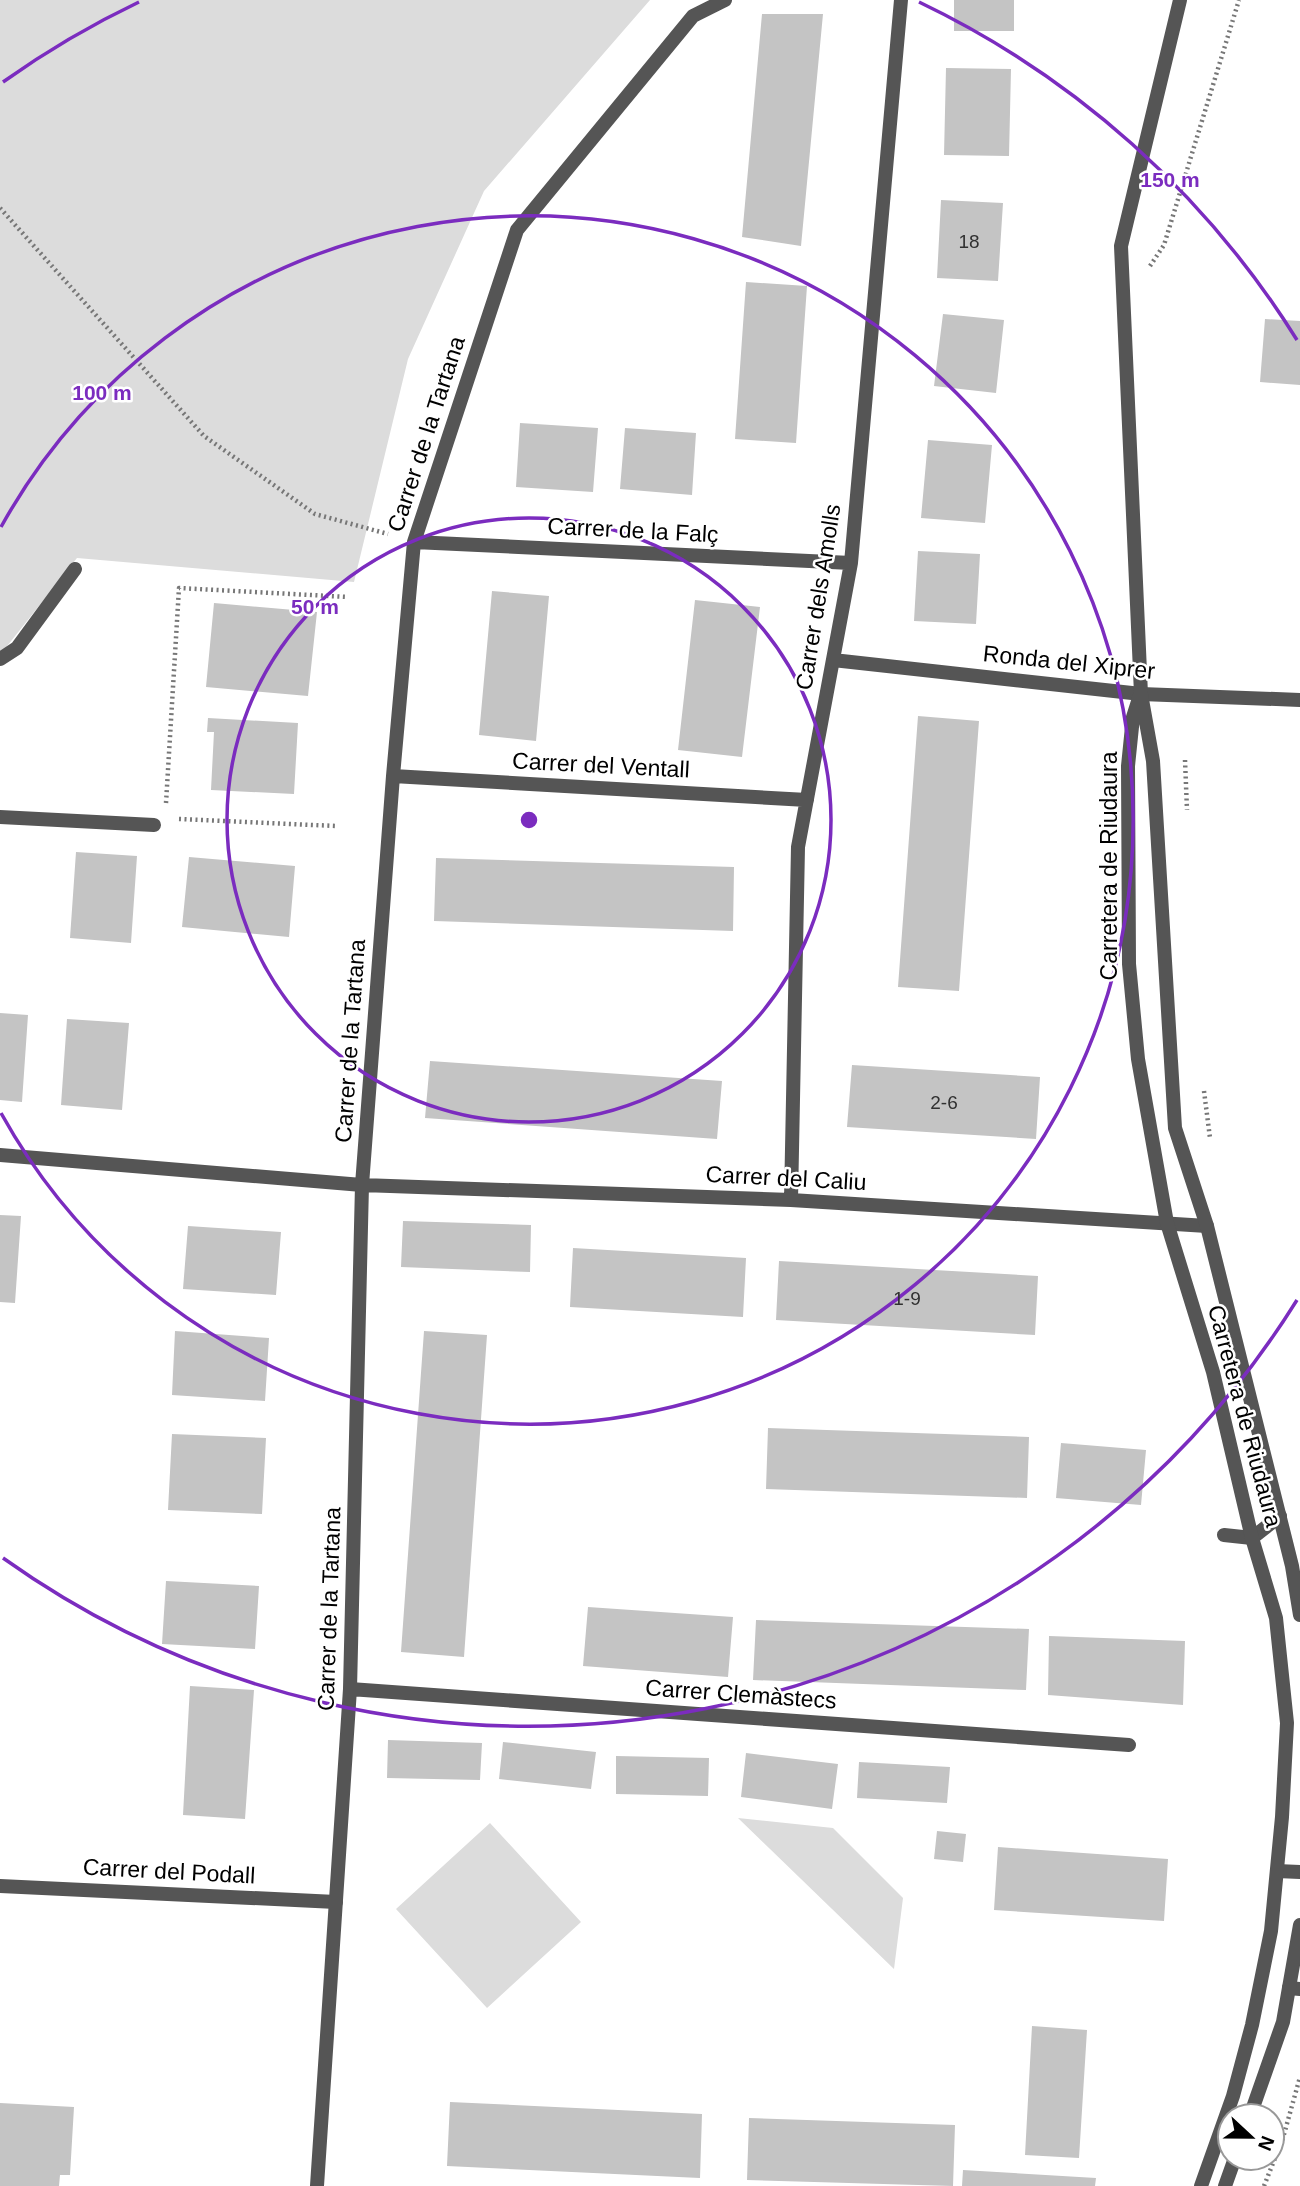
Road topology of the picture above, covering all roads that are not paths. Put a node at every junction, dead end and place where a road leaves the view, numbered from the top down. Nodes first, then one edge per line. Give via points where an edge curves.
1 (725, 0) edge
2 (901, 0) edge
3 (1180, 0) edge
4 (414, 542) junction
5 (851, 564) junction
6 (75, 569) dead end
7 (0, 659) edge
8 (833, 660) junction
9 (1141, 694) junction
10 (1300, 700) edge
11 (393, 775) junction
12 (807, 800) junction
13 (0, 817) edge
14 (154, 825) dead end
15 (0, 1155) edge
16 (362, 1185) junction
17 (791, 1200) junction
18 (1167, 1223) junction
19 (1207, 1226) junction
20 (1280, 1516) junction
21 (1224, 1535) dead end
22 (1252, 1538) junction
23 (1300, 1615) edge
24 (350, 1689) junction
25 (1129, 1745) dead end
26 (1277, 1871) junction
27 (1300, 1872) edge
28 (0, 1886) edge
29 (336, 1902) junction
30 (1300, 1925) edge
31 (1295, 1989) edge
32 (1255, 2102) edge
33 (317, 2186) edge
34 (1201, 2186) edge

1 - 4 street, Carrer de la Tartana via 693,16 517,230
2 - 5 street, Carrer dels Amolls
3 - 9 street, Carretera de Riudaura via 1121,246
4 - 5 street, Carrer de la Falç
4 - 11 street, Carrer de la Tartana
5 - 8 street, Carrer dels Amolls
6 - 7 street via 17,649
8 - 9 street, Ronda del Xiprer
8 - 12 street, Carrer dels Amolls
9 - 10 street, Ronda del Xiprer
9 - 18 street, Carretera de Riudaura via 1133,717 1128,766 1129,964 1138,1059
9 - 19 street, Carretera de Riudaura via 1153,761 1175,1128
11 - 12 street, Carrer del Ventall
11 - 16 street, Carrer de la Tartana
12 - 17 street, Carrer dels Amolls via 798,847
13 - 14 street
15 - 16 street, Carrer del Caliu
16 - 17 street, Carrer del Caliu
16 - 24 street, Carrer de la Tartana
17 - 18 street, Carrer del Caliu
18 - 19 street, Carrer del Caliu
18 - 22 street, Carretera de Riudaura via 1213,1372
19 - 20 street, Carretera de Riudaura
20 - 22 street
20 - 23 street, Carretera de Riudaura
21 - 22 street
22 - 26 street, Carretera de Riudaura via 1276,1618 1287,1723
24 - 25 street, Carrer Clemàstecs
24 - 29 street, Carrer de la Tartana
26 - 27 street
26 - 34 street, Carretera de Riudaura via 1252,2025
28 - 29 street, Carrer del Podall
29 - 33 street, Carrer de la Tartana
30 - 31 street
31 - 32 street

